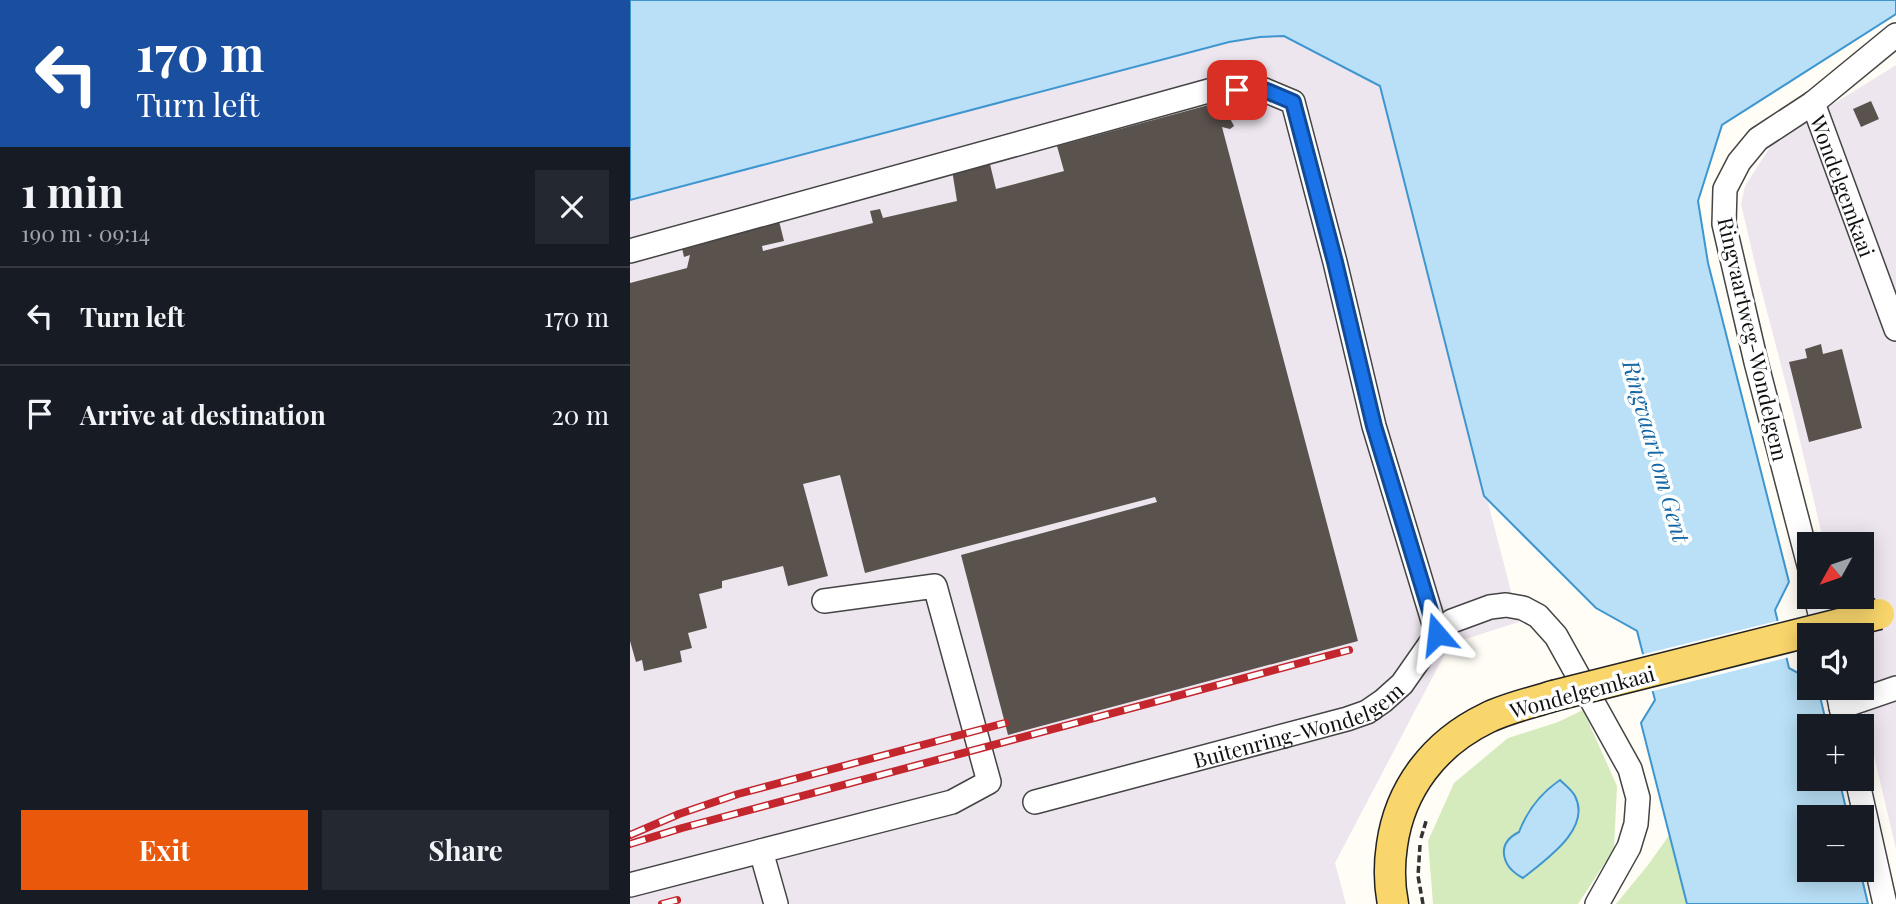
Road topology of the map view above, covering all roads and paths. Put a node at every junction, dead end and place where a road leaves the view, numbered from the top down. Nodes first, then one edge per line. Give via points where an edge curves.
1 (1896, 36) edge
2 (1813, 103) junction
3 (630, 251) edge
4 (1896, 329) edge
5 (1800, 532) edge
6 (824, 601) dead end
7 (1887, 612) edge
8 (1437, 634) junction
9 (1896, 688) edge
10 (1841, 707) edge
11 (1860, 791) edge
12 (1035, 802) dead end
13 (1430, 809) dead end
14 (761, 852) junction
15 (630, 885) edge
16 (776, 904) edge
17 (1393, 904) edge
18 (1423, 904) edge
19 (1597, 904) edge
20 (1885, 904) edge

1 - 2 street, Wondelgemkaai
2 - 4 street, Wondelgemkaai
2 - 5 street, Ringvaartweg-Wondelgem via 1758,139 1739,162 1725,189 1724,212 1756,362
3 - 8 street via 1212,90 1262,89 1293,102 1374,426
6 - 14 street via 935,586 989,782 952,802
7 - 17 main road, Wondelgemkaai, bridge via 1553,696 1484,719 1457,735 1428,762 1406,795 1390,862
8 - 12 street, Buitenring-Wondelgem via 1402,684 1367,712
8 - 19 street, Buitenring-Wondelgem via 1452,621 1506,605 1538,616 1556,636 1630,769 1638,798 1629,847
9 - 10 street
11 - 20 street
13 - 18 path via 1420,843 1418,876
14 - 15 street
14 - 16 street

